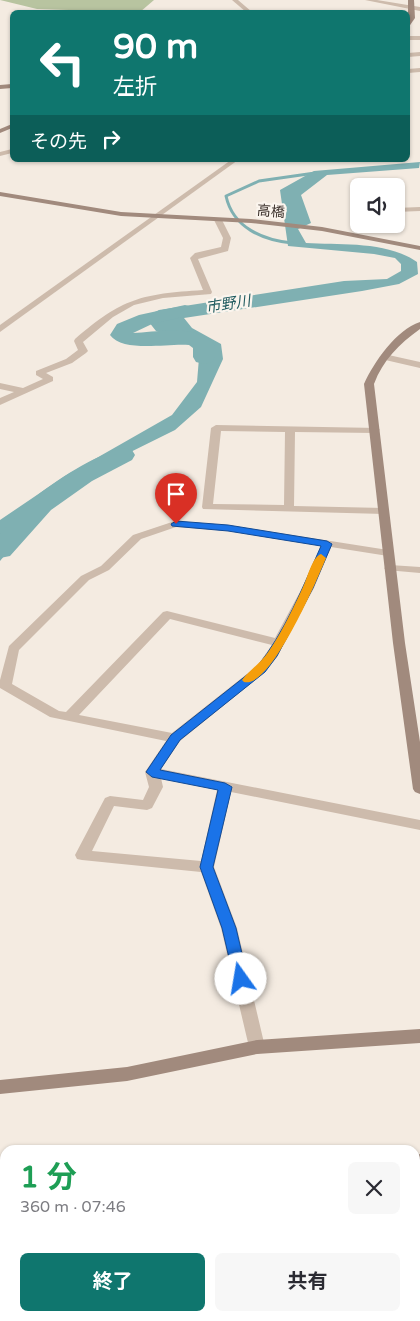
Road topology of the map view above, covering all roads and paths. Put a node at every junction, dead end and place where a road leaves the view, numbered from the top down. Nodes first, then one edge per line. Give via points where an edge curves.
1 (235, 0) edge
2 (368, 0) edge
3 (410, 0) edge
4 (411, 9) junction
5 (420, 9) edge
6 (247, 10) edge
7 (410, 16) edge
8 (231, 162) edge
9 (0, 194) edge
10 (420, 208) edge
11 (405, 209) edge
12 (157, 217) junction
13 (218, 220) junction
14 (420, 248) edge
15 (420, 326) edge
16 (0, 329) edge
17 (384, 357) junction
18 (420, 364) edge
19 (0, 386) edge
20 (23, 392) junction
21 (0, 402) edge
22 (290, 429) junction
23 (375, 430) junction
24 (289, 509) junction
25 (384, 511) junction
26 (327, 544) junction
27 (388, 553) junction
28 (390, 568) junction
29 (420, 570) edge
30 (279, 643) junction
31 (69, 717) junction
32 (176, 738) junction
33 (152, 772) junction
34 (225, 787) junction
35 (420, 789) edge
36 (420, 825) edge
37 (207, 867) junction
38 (420, 1036) edge
39 (257, 1047) junction
40 (0, 1087) edge

1 - 6 street
2 - 4 street
3 - 4 street
4 - 5 street
4 - 7 street
8 - 12 street
9 - 12 street, 高橋
10 - 11 street
12 - 13 street, 高橋
12 - 16 street
13 - 14 street, 高橋 via 322,228
13 - 20 street via 227,238 225,249 194,258 208,292 169,295 121,308 78,341 83,351 70,361 38,373 50,380
15 - 17 street
17 - 18 street
17 - 23 street via 374,369 369,384
19 - 20 street
20 - 21 street
22 - 23 street
22 - 24 street
22 - 24 street via 216,428 207,507
23 - 25 street
24 - 25 street
25 - 27 street
26 - 27 street
26 - 30 street
26 - 31 street via 228,528 176,524 137,536 105,568 85,578 13,648 5,686 55,714
27 - 28 street
28 - 29 street
28 - 35 street
30 - 31 street via 167,615
30 - 32 street via 261,669
31 - 32 street
32 - 33 street
33 - 34 street
33 - 37 street via 156,787 146,805 110,801 82,855
34 - 36 street
34 - 37 street
37 - 39 street via 229,928
38 - 39 street
39 - 40 street via 128,1074

